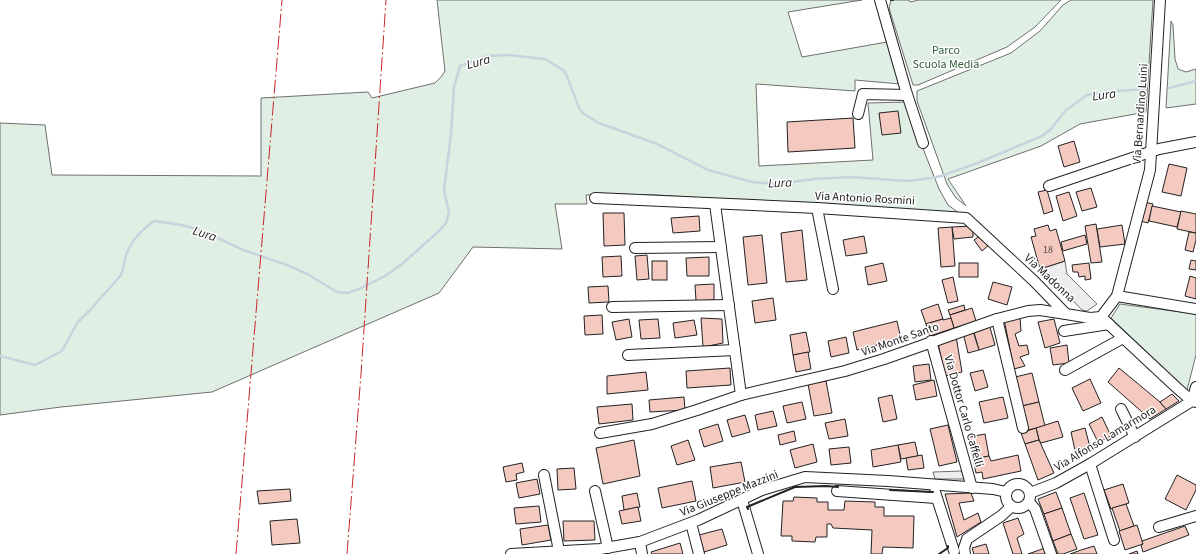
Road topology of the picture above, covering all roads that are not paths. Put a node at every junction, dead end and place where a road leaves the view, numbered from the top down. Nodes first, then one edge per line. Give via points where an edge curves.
1 (880, 0) edge
2 (1160, 0) edge
3 (908, 95) junction
4 (858, 114) dead end
5 (1196, 142) edge
6 (923, 143) dead end
7 (1152, 152) junction
8 (1050, 186) dead end
9 (596, 198) dead end
10 (715, 204) junction
11 (817, 208) junction
12 (966, 218) joint
13 (721, 247) junction
14 (635, 248) dead end
15 (833, 289) dead end
16 (1117, 296) junction
17 (729, 305) junction
18 (612, 307) dead end
19 (1196, 309) edge
20 (1066, 314) junction
21 (1101, 317) junction
22 (997, 319) junction
23 (1109, 324) junction
24 (1064, 331) dead end
25 (1123, 338) junction
26 (931, 342) junction
27 (735, 350) junction
28 (628, 355) dead end
29 (1065, 370) dead end
30 (1196, 387) edge
31 (741, 395) junction
32 (1194, 402) edge
33 (1121, 409) dead end
34 (1023, 428) dead end
35 (600, 433) dead end
36 (1134, 437) junction
37 (1090, 464) junction
38 (544, 475) dead end
39 (936, 485) junction
40 (972, 488) junction
41 (595, 491) dead end
42 (837, 491) dead end
43 (1006, 492) junction
44 (1029, 497) junction
45 (936, 498) junction
46 (742, 500) junction
47 (1011, 507) junction
48 (1196, 516) edge
49 (691, 523) junction
50 (1159, 526) dead end
51 (1114, 540) dead end
52 (640, 542) junction
53 (965, 549) edge
54 (603, 550) edge
55 (559, 551) junction
56 (952, 552) edge
57 (518, 554) edge
58 (642, 554) edge
59 (699, 554) edge
60 (758, 554) edge
61 (1051, 554) edge

1 - 3 street
2 - 7 street, Via Bernardino Luini
3 - 4 street via 863,94
3 - 6 street
5 - 7 street
7 - 8 street
7 - 16 street, Via Bernardino Luini via 1150,170
9 - 10 street, Via Antonio Rosmini
10 - 11 street, Via Antonio Rosmini
10 - 13 street
11 - 12 street, Via Antonio Rosmini
11 - 15 street
12 - 20 street, Via Madonna
13 - 14 street
13 - 17 street
16 - 19 street
16 - 21 street, Via Bernardino Luini
17 - 18 street
17 - 27 street
20 - 21 street, Via Madonna
20 - 22 street, Via Monte Santo via 1040,310
21 - 23 street
22 - 26 street, Via Monte Santo
22 - 34 street
23 - 24 street
23 - 25 street
25 - 29 street
25 - 32 street
26 - 31 street, Via Monte Santo via 845,371
26 - 40 street, Via Dottor Carlo Caffelli
27 - 28 street
27 - 31 street
30 - 32 street
31 - 35 street, Via Monte Santo via 652,424
32 - 36 street, Via Alfonso Lamarmora
33 - 36 street
36 - 37 street, Via Alfonso Lamarmora
37 - 44 street, Via Alfonso Lamarmora
37 - 51 street
38 - 55 street
39 - 40 street, Via Giuseppe Mazzini
39 - 45 street
39 - 46 street, Via Giuseppe Mazzini via 805,477 762,490
40 - 43 street, Via Giuseppe Mazzini
41 - 54 street
42 - 45 street
43 - 44 street via 1010,486 1018,484 1025,486
43 - 47 street via 1006,500
44 - 47 street via 1023,508
44 - 61 street
45 - 56 street
46 - 49 street, Via Giuseppe Mazzini
46 - 60 street
47 - 53 street via 967,539
48 - 50 street
49 - 52 street, Via Giuseppe Mazzini
49 - 59 street
52 - 54 street, Via Giuseppe Mazzini
52 - 58 street
53 - 56 street
54 - 55 street, Via Giuseppe Mazzini
55 - 57 street, Via Giuseppe Mazzini

